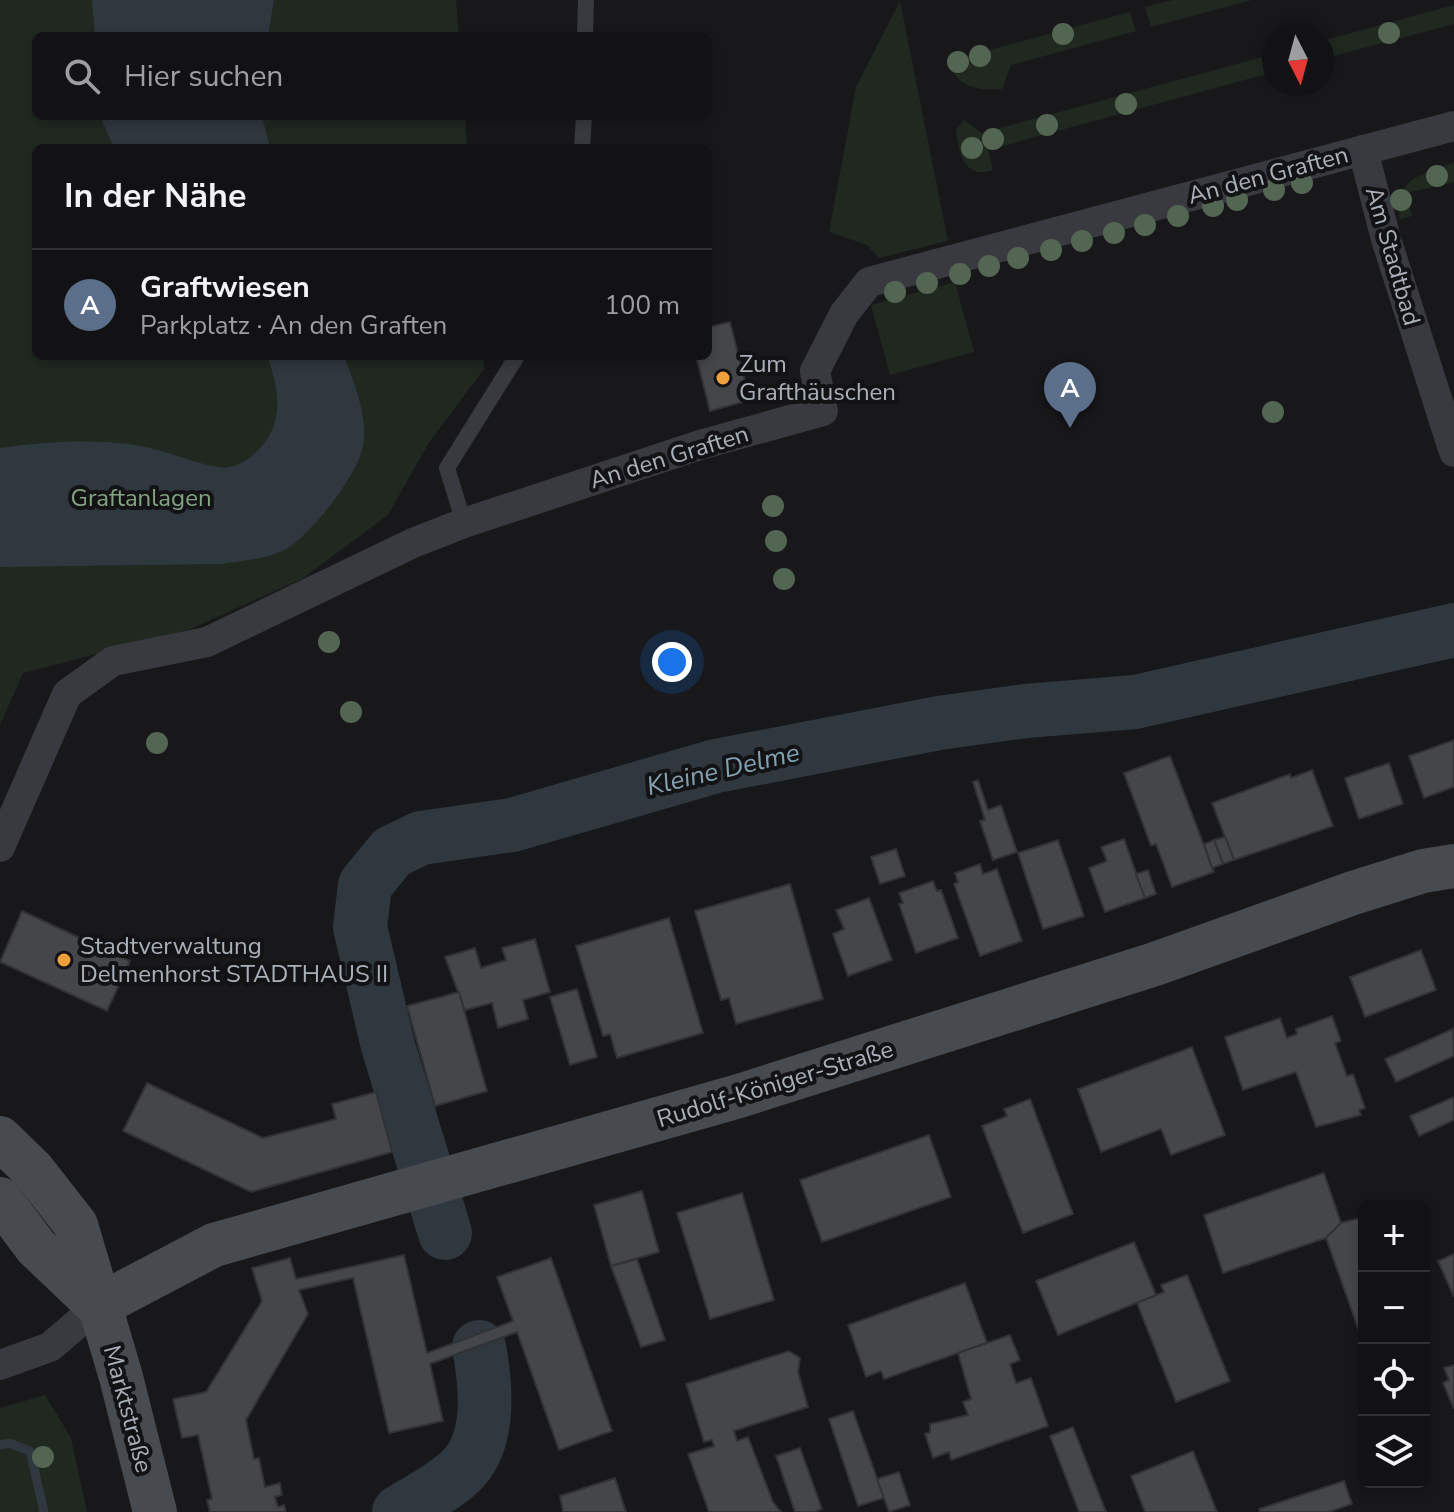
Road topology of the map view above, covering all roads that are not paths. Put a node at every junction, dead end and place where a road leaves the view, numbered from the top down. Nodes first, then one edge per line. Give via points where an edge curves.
1 (586, 0) edge
2 (585, 32) edge
3 (584, 120) edge
4 (1454, 126) edge
5 (582, 144) edge
6 (1363, 150) junction
7 (514, 360) edge
8 (1454, 452) edge
9 (464, 523) junction
10 (0, 847) edge
11 (1454, 866) edge
12 (0, 1138) edge
13 (0, 1199) edge
14 (98, 1306) junction
15 (0, 1365) edge
16 (155, 1512) edge

1 - 2 lane
3 - 5 lane
4 - 6 street
6 - 8 street, Am Stadtbad
6 - 9 street, An den Graften via 869,282 844,314 815,371 823,411 700,445
7 - 9 lane via 447,468
9 - 10 street, An den Graften via 207,642 113,661 67,694
11 - 14 main road, Rudolf-Königer-Straße via 1353,893 905,1045 214,1245
12 - 14 main road, Marktstraße via 76,1225
13 - 14 main road via 36,1247
14 - 15 street via 50,1347
14 - 16 main road, Marktstraße

